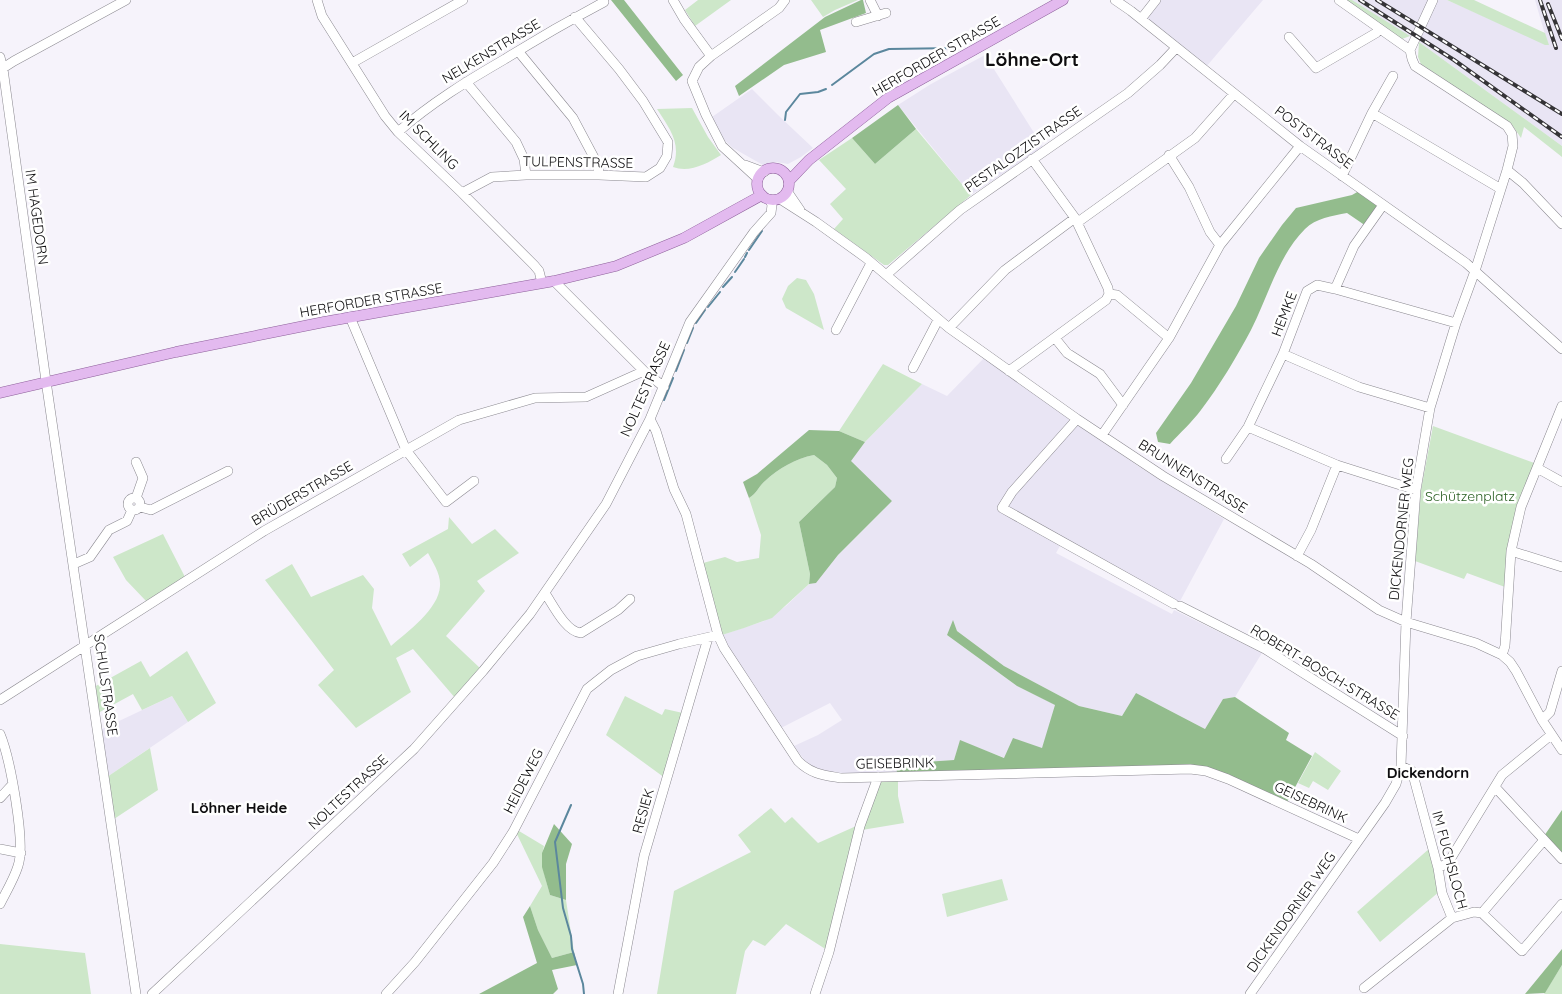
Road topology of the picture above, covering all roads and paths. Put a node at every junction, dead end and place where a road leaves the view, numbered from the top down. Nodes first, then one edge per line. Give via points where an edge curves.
1 (126, 0) edge
2 (317, 0) edge
3 (463, 0) edge
4 (672, 0) edge
5 (785, 0) edge
6 (870, 0) edge
7 (1063, 0) edge
8 (1115, 0) edge
9 (1156, 0) edge
10 (1339, 0) edge
11 (1433, 0) edge
12 (604, 2) dead end
13 (1050, 3) edge
14 (575, 17) junction
15 (1141, 19) junction
16 (856, 22) dead end
17 (1380, 28) junction
18 (1289, 38) dead end
19 (1176, 48) junction
20 (1410, 50) junction
21 (518, 51) junction
22 (711, 56) junction
23 (0, 57) edge
24 (352, 63) junction
25 (2, 70) edge
26 (1392, 76) dead end
27 (466, 82) junction
28 (1234, 94) junction
29 (1372, 113) junction
30 (398, 132) junction
31 (1300, 146) junction
32 (1169, 155) junction
33 (1032, 159) junction
34 (805, 163) junction
35 (1507, 170) junction
36 (783, 172) junction
37 (526, 175) junction
38 (599, 175) junction
39 (1342, 176) junction
40 (771, 188) junction
41 (1501, 189) junction
42 (462, 192) junction
43 (1383, 205) junction
44 (1076, 220) junction
45 (1562, 224) edge
46 (1220, 245) junction
47 (872, 262) junction
48 (1475, 271) junction
49 (886, 275) junction
50 (554, 280) junction
51 (542, 283) junction
52 (1335, 289) junction
53 (1109, 294) junction
54 (350, 317) junction
55 (938, 320) junction
56 (1456, 323) junction
57 (949, 328) junction
58 (836, 330) dead end
59 (1055, 338) junction
60 (1169, 338) junction
61 (1562, 349) edge
62 (1283, 354) junction
63 (913, 368) dead end
64 (644, 371) junction
65 (1009, 371) junction
66 (46, 381) junction
67 (664, 388) junction
68 (0, 393) edge
69 (1123, 406) junction
70 (1562, 406) edge
71 (1430, 408) junction
72 (650, 419) junction
73 (1078, 419) junction
74 (1248, 427) junction
75 (1102, 435) junction
76 (406, 450) junction
77 (1226, 459) dead end
78 (136, 462) dead end
79 (1337, 465) junction
80 (1537, 468) junction
81 (228, 470) dead end
82 (474, 481) dead end
83 (1562, 482) edge
84 (1416, 490) junction
85 (136, 505) junction
86 (1512, 552) junction
87 (1297, 556) junction
88 (74, 564) junction
89 (1562, 567) edge
90 (545, 593) junction
91 (630, 599) dead end
92 (1406, 622) junction
93 (718, 635) junction
94 (708, 638) junction
95 (86, 644) junction
96 (1502, 655) junction
97 (1562, 671) edge
98 (0, 700) edge
99 (1542, 720) junction
100 (1551, 735) junction
101 (1403, 736) junction
102 (1, 738) edge
103 (1562, 750) edge
104 (1401, 766) junction
105 (878, 777) junction
106 (12, 785) junction
107 (1494, 787) junction
108 (0, 798) edge
109 (1359, 839) junction
110 (1544, 840) junction
111 (0, 848) edge
112 (21, 853) junction
113 (1562, 858) edge
114 (1438, 868) junction
115 (0, 904) edge
116 (1562, 904) edge
117 (1482, 912) junction
118 (1452, 918) junction
119 (1364, 988) dead end
120 (136, 994) edge
121 (152, 994) edge
122 (386, 994) edge
123 (618, 994) edge
124 (815, 994) edge
125 (1250, 994) edge

1 - 25 street
2 - 24 street, IM SCHLING via 322,16
3 - 24 street
4 - 22 street
5 - 22 street
6 - 16 street via 882,14
7 - 13 main road, HERFORDER STRASSE
8 - 15 street, POSTSTRASSE
9 - 15 street
10 - 17 street
11 - 20 street
12 - 14 street, NELKENSTRASSE
13 - 34 main road, HERFORDER STRASSE via 888,98
14 - 21 street, NELKENSTRASSE
14 - 38 street, TULPENSTRASSE via 628,82 668,142 667,156 660,168 646,177
15 - 19 street, POSTSTRASSE
17 - 18 street via 1316,68
17 - 20 street
19 - 28 street, POSTSTRASSE
19 - 33 street, PESTALOZZISTRASSE via 1128,93
20 - 35 street, DICKENDORNER WEG via 1415,66 1506,126 1512,134 1513,146
21 - 27 street, NELKENSTRASSE
21 - 38 street via 573,118 598,165
22 - 40 street via 699,66 692,81 706,115 722,146
23 - 25 street, IM HAGEDORN
24 - 30 street, IM SCHLING
25 - 66 street, IM HAGEDORN
26 - 29 street
27 - 30 street, NELKENSTRASSE
27 - 37 street via 516,142 524,159
28 - 31 street, POSTSTRASSE
28 - 32 street via 1195,138
29 - 39 street
29 - 41 street
30 - 42 street, IM SCHLING
31 - 39 street, POSTSTRASSE
31 - 46 street
32 - 44 street
32 - 46 street
33 - 44 street
33 - 49 street, PESTALOZZISTRASSE via 960,210
34 - 36 main road, HERFORDER STRASSE
34 - 40 main road, HERFORDER STRASSE
35 - 41 street, DICKENDORNER WEG
35 - 45 street via 1523,182
36 - 40 main road
36 - 40 main road via 771,169
37 - 38 street, TULPENSTRASSE
37 - 42 street, TULPENSTRASSE via 492,177
39 - 43 street, POSTSTRASSE
40 - 47 street, BRUNNENSTRASSE
40 - 50 main road, HERFORDER STRASSE via 684,238 648,254 616,266
40 - 67 street, NOLTESTRASSE via 772,209 690,322
41 - 48 street, DICKENDORNER WEG
42 - 51 street, IM SCHLING via 534,265
43 - 48 street, POSTSTRASSE
43 - 52 street via 1354,246
44 - 53 street
44 - 57 street via 1005,270
46 - 60 street
47 - 49 street, BRUNNENSTRASSE
47 - 58 street
48 - 56 street, DICKENDORNER WEG
48 - 61 street, POSTSTRASSE
49 - 55 street, BRUNNENSTRASSE
50 - 51 main road, HERFORDER STRASSE
50 - 64 street
51 - 54 main road, HERFORDER STRASSE
52 - 56 street, HEMKE
52 - 62 street, HEMKE via 1318,285 1307,291
53 - 59 street via 1106,300
53 - 60 street via 1117,295
54 - 66 main road, HERFORDER STRASSE
54 - 76 street
55 - 57 street, BRUNNENSTRASSE
55 - 63 street
56 - 71 street, DICKENDORNER WEG
57 - 65 street, BRUNNENSTRASSE
59 - 65 street
59 - 69 street via 1067,353 1100,374
60 - 69 street
62 - 71 street via 1359,388
62 - 74 street, HEMKE
64 - 67 street
64 - 76 street, BRÜDERSTRASSE via 586,396 535,398 476,414
65 - 73 street, BRUNNENSTRASSE
66 - 68 main road, HERFORDER STRASSE
66 - 88 street, SCHULSTRASSE
67 - 72 street, NOLTESTRASSE
69 - 75 street
70 - 80 street
71 - 84 street, DICKENDORNER WEG
72 - 90 street, NOLTESTRASSE via 606,504
72 - 93 street, GEISEBRINK via 674,489 689,521
73 - 75 street, BRUNNENSTRASSE
73 - 101 street, ROBERT-BOSCH-STRASSE via 1012,492 1002,508 1177,605 1266,649
74 - 77 street, HEMKE
74 - 79 street
75 - 87 street, BRUNNENSTRASSE via 1163,476
76 - 82 street via 446,502
76 - 95 street, BRÜDERSTRASSE via 264,531
78 - 85 street via 143,478
79 - 84 street
79 - 87 street
80 - 83 street
80 - 86 street via 1522,507
81 - 85 street via 150,510
84 - 92 street, DICKENDORNER WEG
85 - 88 street via 127,521 109,530 90,557
86 - 89 street
86 - 96 street
87 - 92 street, BRUNNENSTRASSE via 1379,610
88 - 95 street, SCHULSTRASSE
90 - 91 street via 569,628 581,633
90 - 121 street, NOLTESTRASSE via 483,671 414,749
92 - 96 street, BRUNNENSTRASSE via 1476,643
92 - 101 street, DICKENDORNER WEG
93 - 94 street, HEIDEWEG
93 - 105 street, GEISEBRINK via 798,762 817,774 841,778
94 - 122 street, HEIDEWEG via 637,656 611,670 587,689 513,832 493,863
94 - 123 street, RESIEK via 644,856
95 - 98 street, BRÜDERSTRASSE
95 - 120 street, SCHULSTRASSE
96 - 99 street, BRUNNENSTRASSE via 1516,671
97 - 99 street via 1550,712
99 - 100 street, BRUNNENSTRASSE
100 - 103 street, BRUNNENSTRASSE
100 - 107 street via 1502,775
101 - 104 street, DICKENDORNER WEG
102 - 106 street
104 - 109 street, DICKENDORNER WEG via 1396,784
104 - 114 street, IM FUCHSLOCH via 1412,771
105 - 109 street, GEISEBRINK via 1206,771
105 - 124 street via 860,826 829,952
106 - 108 street
106 - 112 street
107 - 110 street
107 - 114 street via 1448,863
109 - 125 street, DICKENDORNER WEG
110 - 113 street
110 - 117 street
111 - 112 street
112 - 115 street
114 - 118 street, IM FUCHSLOCH via 1442,893
116 - 117 street via 1522,951
117 - 118 street
118 - 119 street, IM FUCHSLOCH

